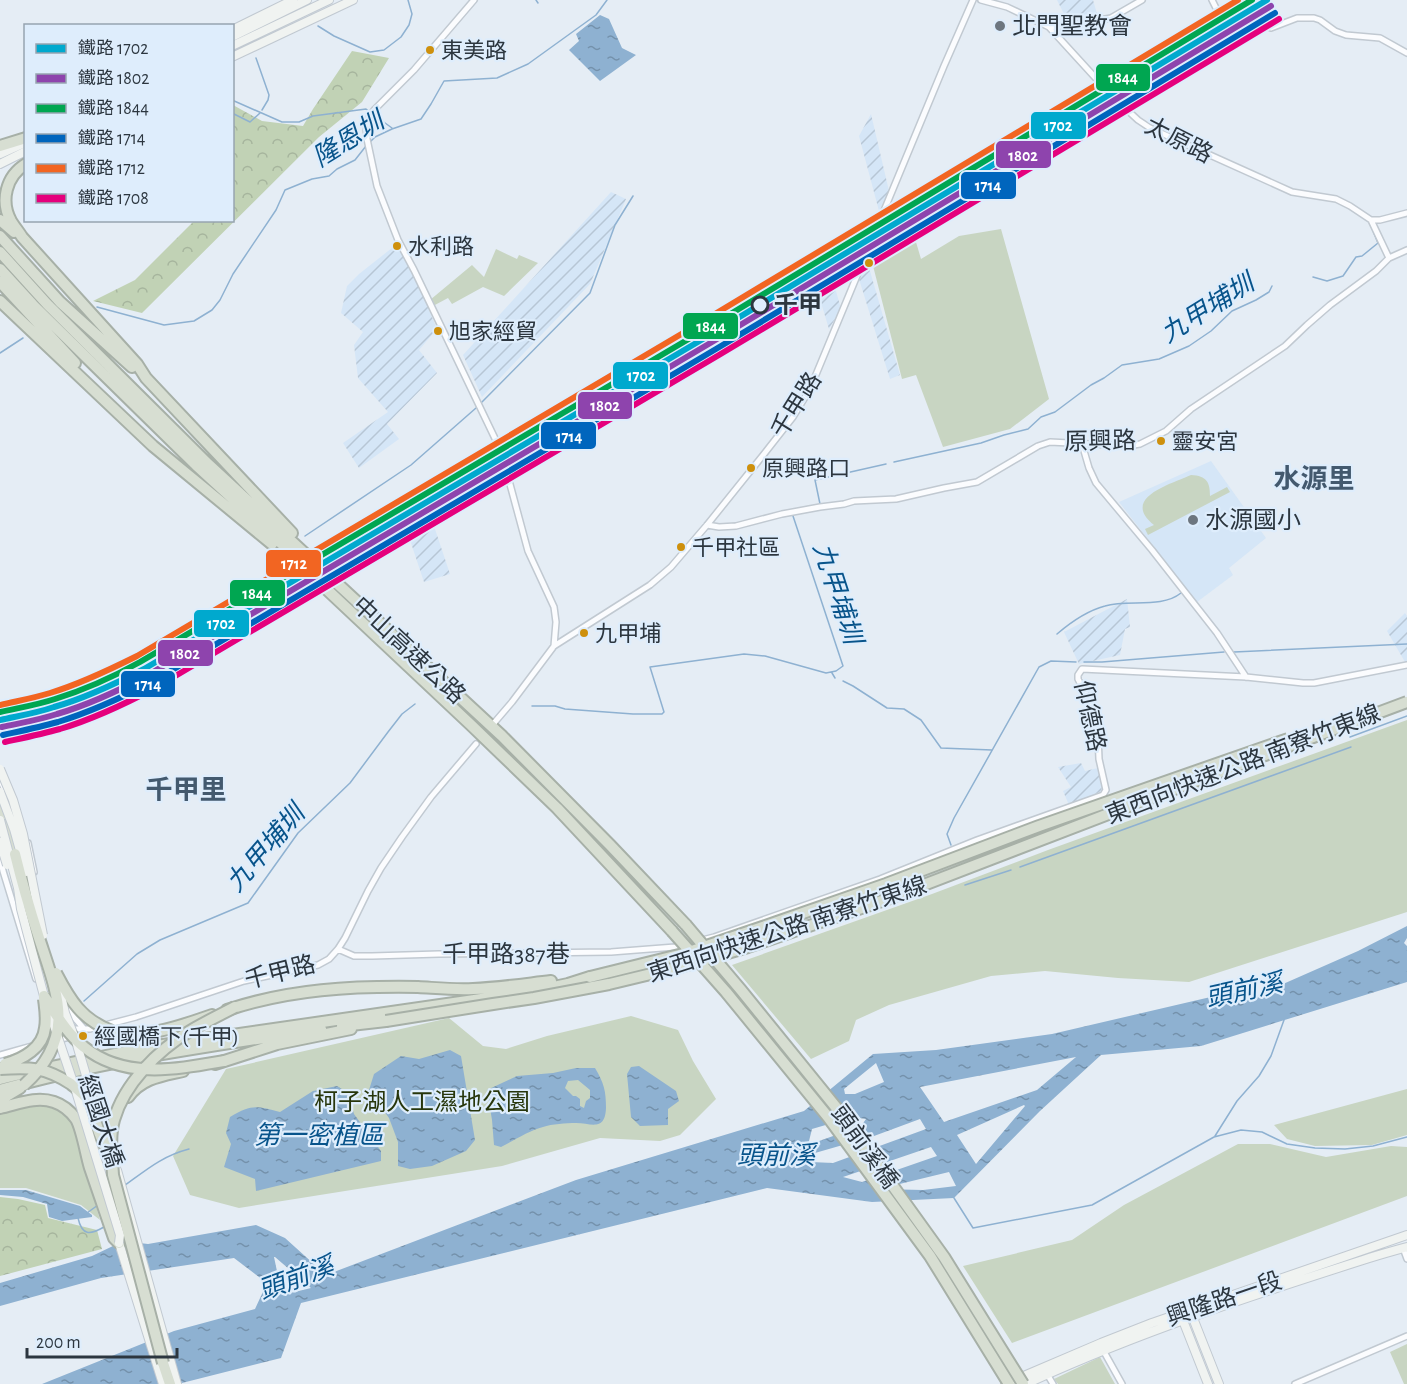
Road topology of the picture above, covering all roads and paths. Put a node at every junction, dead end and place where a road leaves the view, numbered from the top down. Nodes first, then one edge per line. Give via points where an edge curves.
1 (293, 0) edge
2 (307, 0) edge
3 (329, 0) edge
4 (352, 0) edge
5 (474, 0) edge
6 (973, 0) edge
7 (981, 0) edge
8 (1142, 0) edge
9 (1212, 0) edge
10 (306, 10) junction
11 (1049, 27) junction
12 (234, 29) edge
13 (278, 35) junction
14 (234, 36) edge
15 (234, 45) edge
16 (1407, 53) edge
17 (234, 56) edge
18 (24, 140) edge
19 (24, 141) edge
20 (0, 146) edge
21 (24, 151) edge
22 (0, 154) edge
23 (0, 164) edge
24 (24, 166) edge
25 (1407, 213) edge
26 (0, 220) edge
27 (1371, 220) junction
28 (0, 236) edge
29 (22, 237) junction
30 (1407, 250) edge
31 (0, 252) edge
32 (1389, 258) junction
33 (0, 269) edge
34 (0, 282) edge
35 (0, 301) edge
36 (146, 378) junction
37 (118, 412) junction
38 (1082, 444) junction
39 (707, 525) junction
40 (321, 584) junction
41 (357, 601) junction
42 (554, 646) junction
43 (1407, 665) edge
44 (1246, 677) junction
45 (1407, 696) edge
46 (1407, 702) edge
47 (495, 723) dead end
48 (476, 744) dead end
49 (0, 762) edge
50 (0, 769) edge
51 (0, 779) edge
52 (0, 793) edge
53 (0, 820) edge
54 (0, 832) edge
55 (0, 842) edge
56 (0, 857) edge
57 (34, 874) junction
58 (4, 876) junction
59 (7, 883) junction
60 (36, 892) junction
61 (11, 898) junction
62 (21, 909) junction
63 (686, 925) joint
64 (672, 931) joint
65 (43, 934) junction
66 (675, 947) joint
67 (338, 949) junction
68 (56, 973) junction
69 (590, 977) junction
70 (44, 996) junction
71 (68, 1006) junction
72 (235, 1007) junction
73 (47, 1014) junction
74 (352, 1021) junction
75 (386, 1022) junction
76 (85, 1030) junction
77 (75, 1038) junction
78 (52, 1041) junction
79 (0, 1056) edge
80 (224, 1061) junction
81 (0, 1067) edge
82 (0, 1079) edge
83 (75, 1088) junction
84 (0, 1090) edge
85 (0, 1100) edge
86 (0, 1108) edge
87 (117, 1170) junction
88 (1407, 1235) edge
89 (119, 1243) junction
90 (1405, 1247) edge
91 (1407, 1259) edge
92 (1192, 1314) junction
93 (1182, 1317) junction
94 (1407, 1336) edge
95 (1103, 1350) junction
96 (1045, 1371) junction
97 (163, 1384) edge
98 (170, 1384) edge
99 (177, 1384) edge
100 (1007, 1384) edge
101 (1025, 1384) edge
102 (1053, 1384) edge
103 (1122, 1384) edge
104 (1208, 1384) edge
105 (1219, 1384) edge
106 (1295, 1384) edge

1 - 12 main road
2 - 14 main road
3 - 10 main road
4 - 13 main road
5 - 42 street via 375,109 366,128 367,140 376,186 398,240 501,451 528,551 554,607
6 - 39 street, 千甲路 via 810,389 793,417
7 - 11 street, 太原路 via 1007,7
8 - 11 street via 1112,18
9 - 16 street via 1226,17 1243,18 1271,28 1297,18 1317,19 1335,32 1380,38
10 - 13 main road
10 - 15 main road
11 - 27 street, 太原路 via 1112,96 1144,124 1292,192 1336,199
13 - 17 main road
18 - 20 highway
19 - 22 main road
21 - 23 main road
24 - 29 highway via 13,175 6,196 11,220
25 - 27 street
26 - 29 highway
27 - 32 street
28 - 36 highway via 60,302
29 - 36 highway
30 - 32 street, 原興路
31 - 41 highway, 中山高速公路 via 208,464
32 - 38 street, 原興路 via 1285,346 1191,409 1161,435 1134,445
33 - 40 highway, 中山高速公路
34 - 37 highway
35 - 37 highway
36 - 41 highway
37 - 40 highway via 153,446
38 - 39 street, 原興路 via 1038,446 977,483 896,499 854,501 736,526
38 - 44 street via 1100,488 1217,633
39 - 42 street, 千甲路 via 650,585
40 - 64 highway, 中山高速公路 via 557,808
41 - 63 highway, 中山高速公路 via 502,736
42 - 47 street, 千甲路
43 - 44 street via 1314,683
44 - 66 street, 仰德路 via 1083,669 1078,679 1088,698 1098,735 1106,790 1103,795 880,879
45 - 69 highway, 東西向快速公路 南寮竹東線, bridge via 777,922 683,954
46 - 75 highway, 東西向快速公路 南寮竹東線, bridge via 882,901 748,947 609,984
48 - 67 street, 千甲路 via 402,837
49 - 57 street
50 - 65 main road, bridge via 23,834
51 - 57 street, bridge via 24,857
52 - 65 main road, 經國大橋, bridge
52 - 85 highway, bridge via 23,889 56,992 59,1023 56,1040 43,1066 24,1085
53 - 62 main road, 經國大橋, bridge
54 - 58 street, bridge via 7,860
55 - 62 main road, bridge
56 - 58 street
57 - 59 street
57 - 60 street
58 - 59 street
59 - 61 street
60 - 61 street via 26,898
60 - 71 street via 35,917
61 - 73 street
62 - 70 main road, 經國大橋, bridge
63 - 101 highway, 頭前溪橋, bridge via 839,1111 944,1257
64 - 100 highway, 頭前溪橋, bridge via 828,1117 930,1256
65 - 68 main road, 經國大橋
66 - 67 street, 千甲路387巷 via 611,952 372,956 354,956
67 - 76 street, 千甲路 via 318,965 244,981
68 - 72 highway, bridge via 81,1012 112,1031 152,1033
68 - 77 main road, 經國大橋, bridge
69 - 72 highway via 472,989 331,988
69 - 74 highway, 東西向快速公路 南寮竹東線 via 530,992
70 - 77 highway, bridge
70 - 81 highway, bridge via 45,1029 41,1040 26,1056
70 - 83 main road, 經國大橋, bridge
71 - 73 street via 51,1008
71 - 76 street
72 - 98 highway, bridge via 160,1053 123,1097 113,1122 113,1175
73 - 78 street
74 - 75 highway, 東西向快速公路 南寮竹東線
74 - 82 highway, 東西向快速公路 南寮竹東線 via 149,1047
74 - 84 highway, 東西向快速公路 南寮竹東線 via 100,1065
75 - 80 highway via 302,1038
76 - 78 street, 千甲路
77 - 80 highway, bridge via 102,1059 136,1069 161,1070
77 - 87 main road, 經國大橋, bridge
78 - 79 street, 千甲路
80 - 87 highway, bridge via 150,1079 132,1091 117,1127
81 - 83 highway, bridge via 50,1072
83 - 87 highway, bridge via 89,1102
83 - 89 main road, 經國大橋, bridge via 120,1235
86 - 89 highway via 41,1100 54,1101 71,1113
87 - 99 main road, 經國大橋
88 - 92 main road, 興隆路一段
89 - 97 main road, 經國大橋
90 - 91 street
90 - 92 main road, 興隆路一段
92 - 93 main road, 興隆路一段
92 - 105 main road
93 - 95 main road, 興隆路一段
93 - 96 main road, 興隆路一段 via 1101,1343
93 - 104 main road
94 - 106 street
95 - 96 main road, 興隆路一段
95 - 103 street
96 - 100 main road
96 - 101 main road
96 - 102 street

